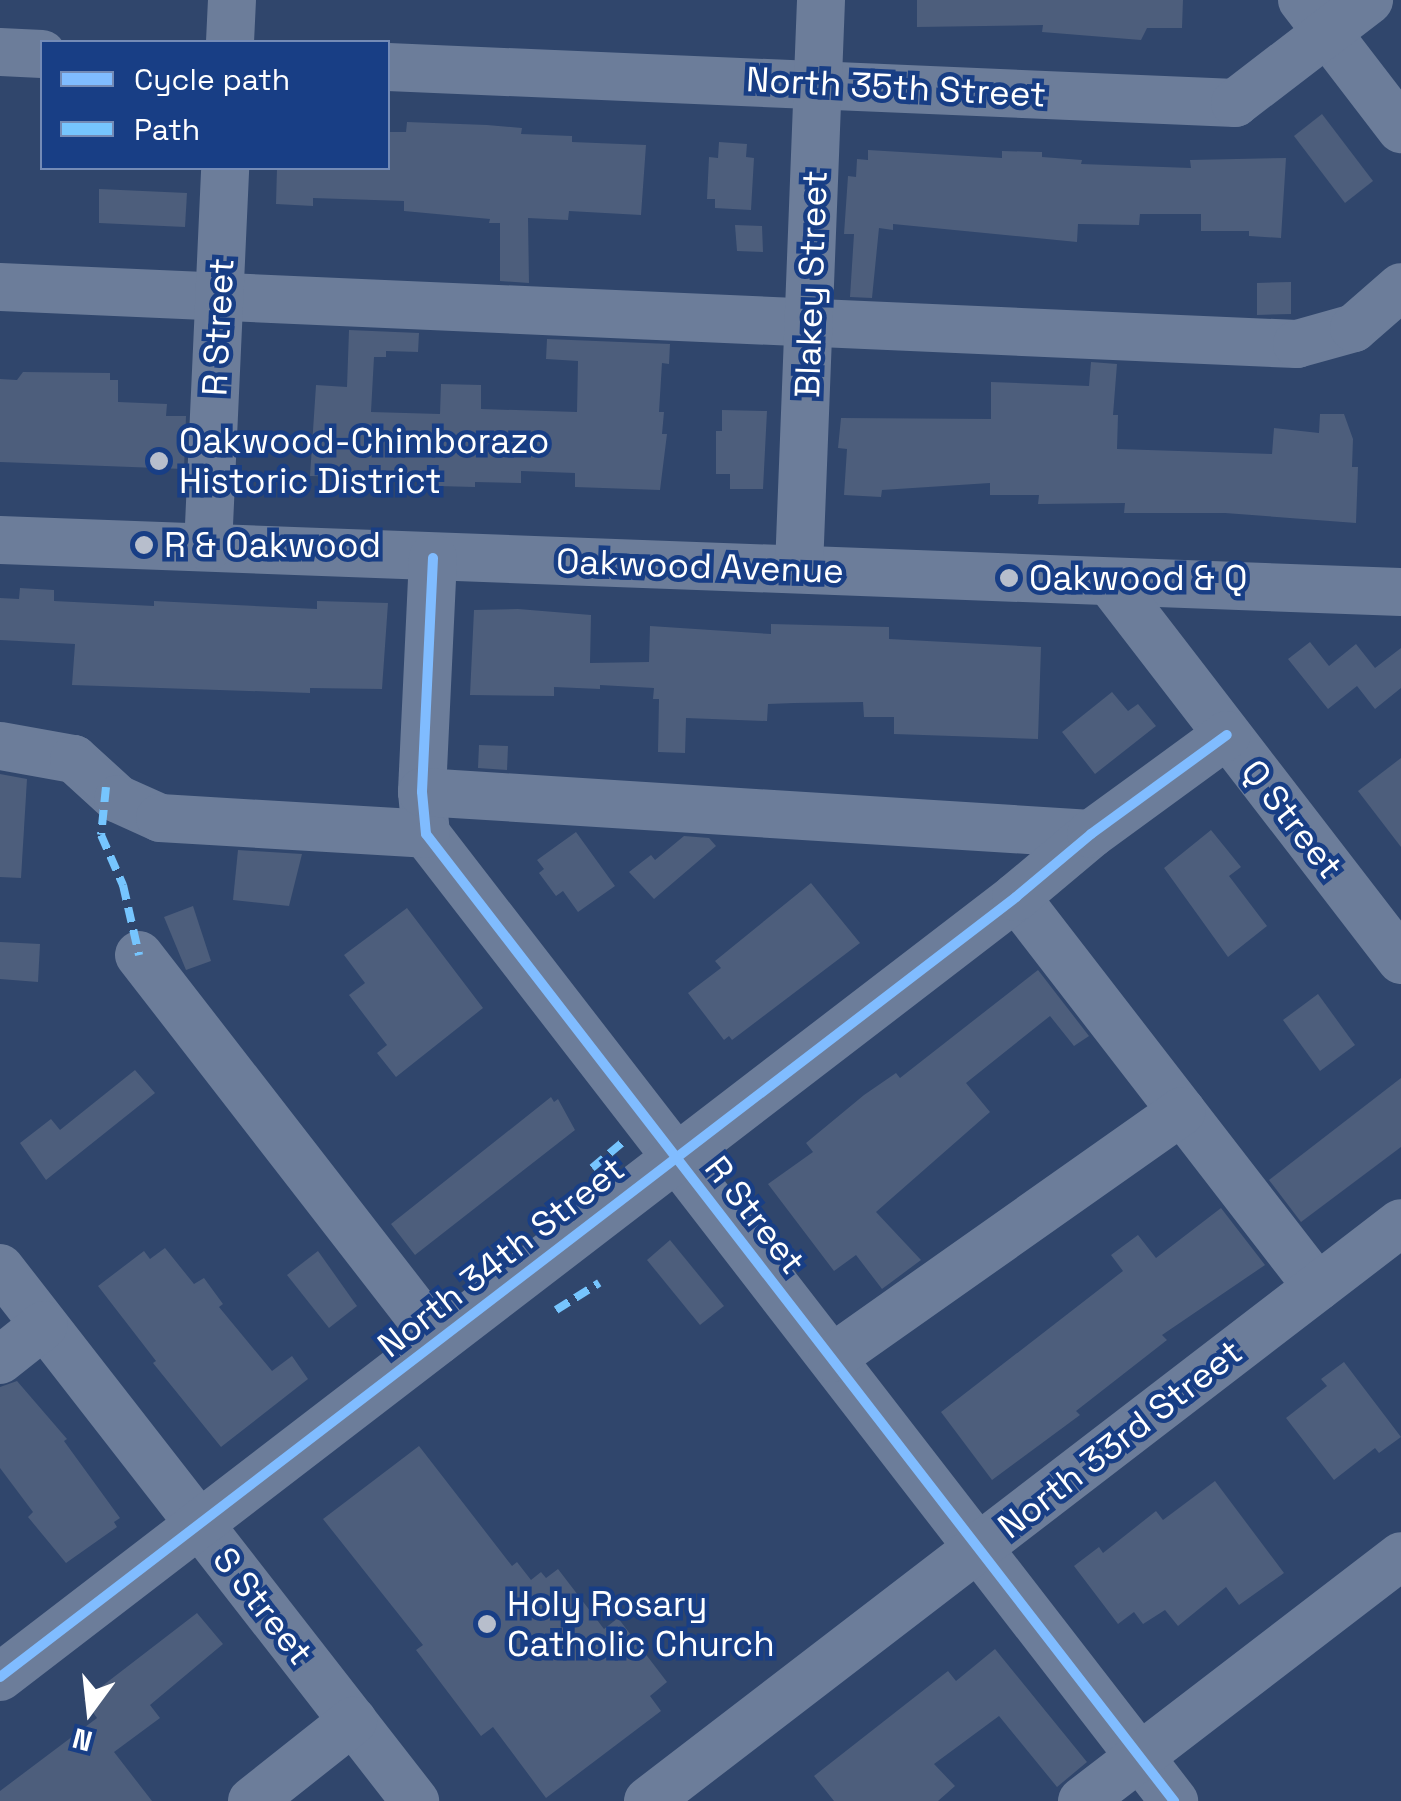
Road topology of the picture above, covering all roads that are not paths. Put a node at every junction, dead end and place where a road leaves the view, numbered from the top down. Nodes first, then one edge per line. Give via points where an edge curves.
1 (232, 0) edge
2 (821, 0) edge
3 (1369, 0) edge
4 (1314, 16) edge
5 (230, 40) edge
6 (0, 52) edge
7 (40, 54) edge
8 (390, 67) edge
9 (818, 83) junction
10 (1401, 129) edge
11 (225, 170) edge
12 (0, 286) edge
13 (1401, 287) edge
14 (219, 294) junction
15 (810, 323) junction
16 (0, 540) edge
17 (208, 547) junction
18 (433, 558) junction
19 (799, 568) junction
20 (1110, 582) junction
21 (1401, 592) edge
22 (1227, 735) junction
23 (0, 746) edge
24 (424, 813) junction
25 (1091, 834) junction
26 (1016, 897) junction
27 (139, 955) dead end
28 (1401, 960) edge
29 (1182, 1111) junction
30 (676, 1158) junction
31 (1401, 1223) edge
32 (0, 1268) edge
33 (1318, 1287) junction
34 (44, 1325) junction
35 (438, 1341) junction
36 (832, 1358) junction
37 (0, 1360) edge
38 (199, 1524) junction
39 (978, 1548) junction
40 (1401, 1556) edge
41 (0, 1677) edge
42 (353, 1721) junction
43 (1140, 1757) junction
44 (252, 1801) edge
45 (415, 1801) edge
46 (648, 1801) edge
47 (1082, 1801) edge
48 (1174, 1801) edge

1 - 5 street
2 - 9 street, Blakey Street
3 - 4 street, North 35th Street
4 - 9 street, North 35th Street via 1235,103
4 - 10 street
6 - 7 street
8 - 9 street, North 35th Street
9 - 15 street, Blakey Street
11 - 14 street, R Street
12 - 14 street
13 - 15 street via 1354,328 1297,344
14 - 15 street
14 - 17 street, R Street
15 - 19 street, Blakey Street
16 - 17 street, Oakwood Avenue
17 - 18 street, Oakwood Avenue
18 - 19 street, Oakwood Avenue
18 - 24 street
19 - 20 street, Oakwood Avenue
20 - 21 street, Oakwood Avenue
20 - 22 street, Q Street
22 - 25 street, North 34th Street
22 - 28 street, Q Street
23 - 24 street via 74,759 118,799 160,818
24 - 25 street
24 - 30 street, R Street
25 - 26 street, North 34th Street
26 - 29 street
26 - 30 street, North 34th Street
27 - 35 street
29 - 33 street
29 - 36 street
30 - 35 street, North 34th Street
30 - 36 street, R Street
31 - 33 street, North 33rd Street
32 - 34 street, S Street
33 - 39 street, North 33rd Street
34 - 37 street
34 - 38 street, S Street
35 - 38 street, North 34th Street
36 - 39 street, R Street
38 - 41 street, North 34th Street
38 - 42 street, S Street
39 - 43 street, R Street
39 - 46 street, North 33rd Street
40 - 43 street
42 - 44 street
42 - 45 street, S Street
43 - 47 street
43 - 48 street, R Street

